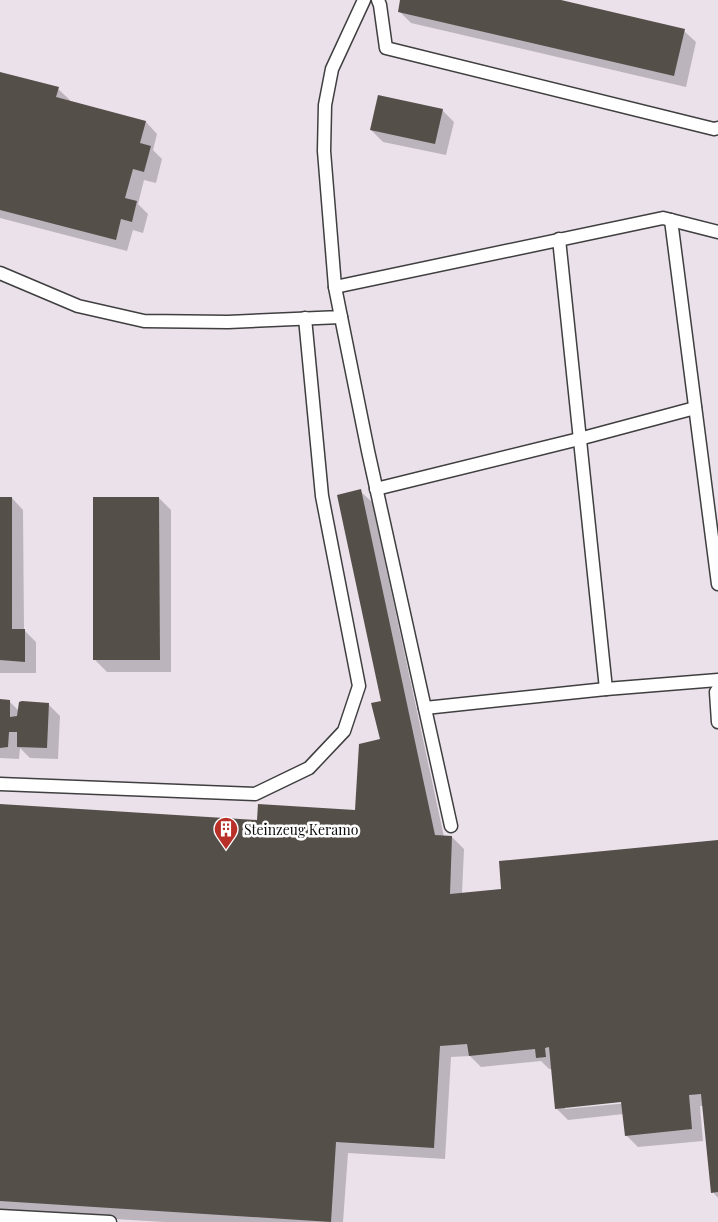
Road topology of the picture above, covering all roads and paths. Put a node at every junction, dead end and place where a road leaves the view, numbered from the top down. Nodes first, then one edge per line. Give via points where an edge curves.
1 (364, 0) edge
2 (378, 0) edge
3 (718, 128) edge
4 (671, 220) junction
5 (718, 232) edge
6 (559, 239) junction
7 (0, 273) edge
8 (335, 287) junction
9 (341, 317) junction
10 (305, 318) junction
11 (696, 408) junction
12 (579, 439) junction
13 (376, 488) junction
14 (718, 584) edge
15 (718, 680) edge
16 (606, 689) junction
17 (718, 689) edge
18 (425, 708) junction
19 (718, 722) edge
20 (0, 784) edge
21 (451, 826) dead end
22 (0, 1216) edge
23 (110, 1222) edge

1 - 8 lane via 332,69 325,105 324,151
2 - 3 lane via 386,48
4 - 5 lane
4 - 6 lane via 663,218
4 - 11 lane
6 - 8 lane
6 - 12 lane
7 - 10 lane via 78,306 144,321 228,322
8 - 9 lane
9 - 10 lane
9 - 13 lane
10 - 20 lane via 322,496 359,686 344,730 309,768 255,794
11 - 12 lane
11 - 14 lane
12 - 13 lane
12 - 16 lane
13 - 18 lane
15 - 16 lane
16 - 18 lane
17 - 19 lane
18 - 21 lane
22 - 23 lane

